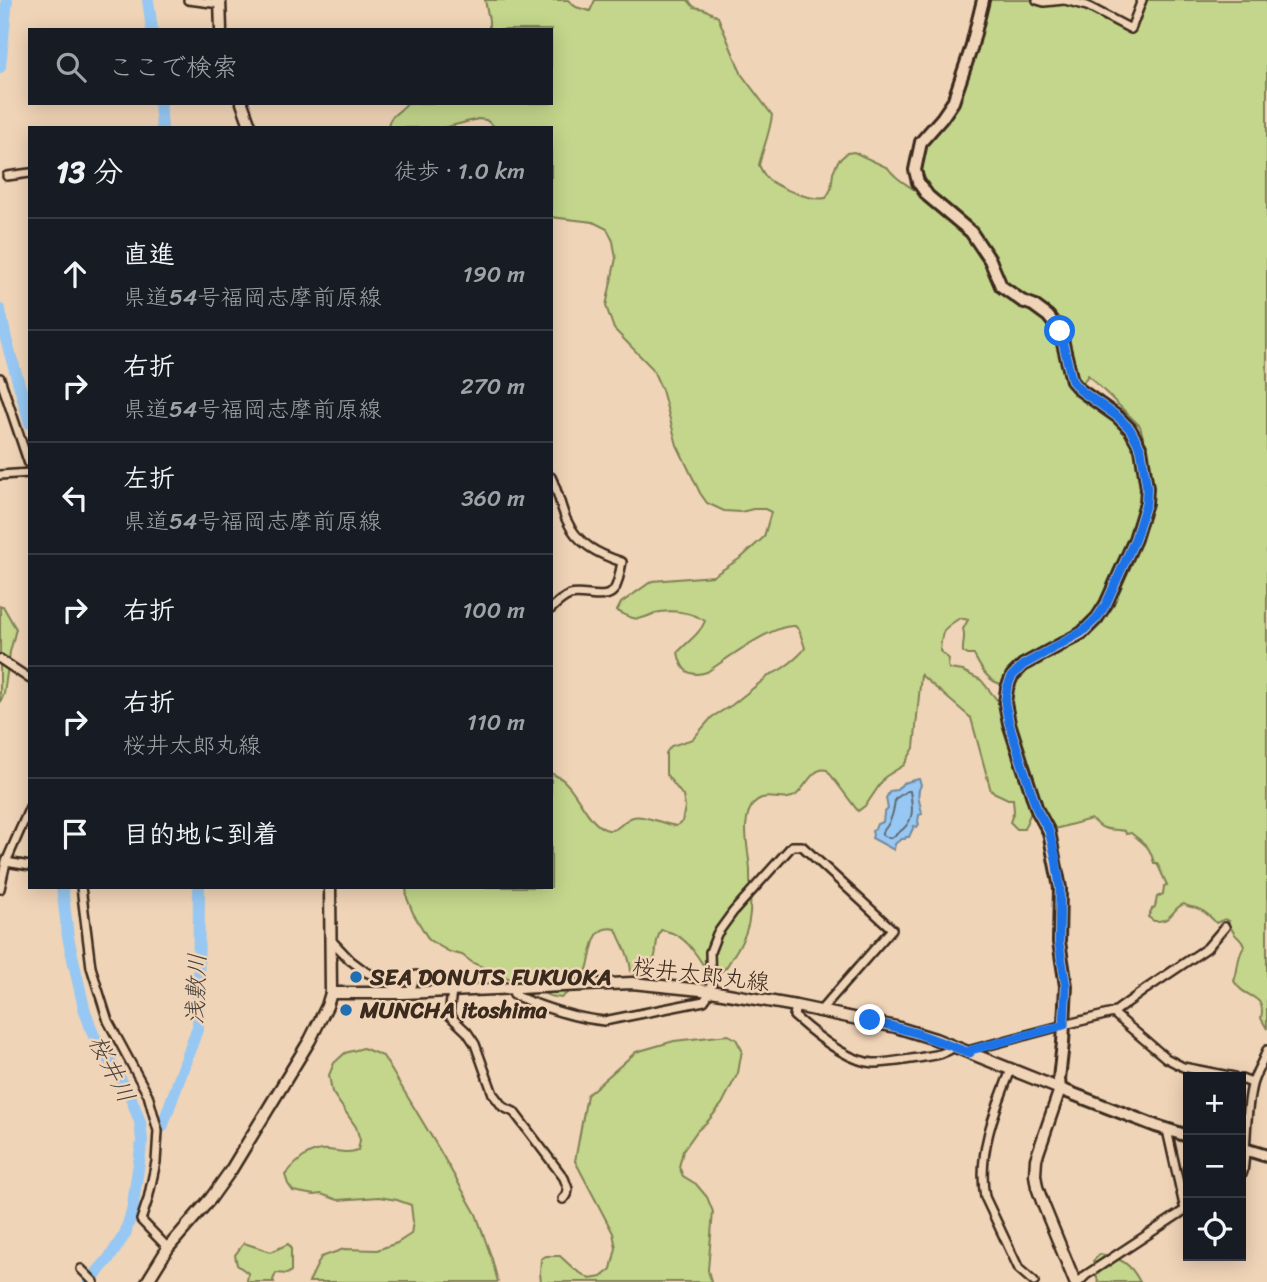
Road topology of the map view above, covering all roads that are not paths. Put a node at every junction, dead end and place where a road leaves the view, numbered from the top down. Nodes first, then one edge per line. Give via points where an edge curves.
1 (188, 0) edge
2 (983, 0) edge
3 (1037, 0) edge
4 (1064, 0) edge
5 (1142, 0) edge
6 (220, 2) edge
7 (221, 28) edge
8 (243, 105) edge
9 (250, 126) edge
10 (28, 173) edge
11 (7, 176) dead end
12 (0, 379) edge
13 (28, 461) edge
14 (28, 473) edge
15 (0, 475) edge
16 (553, 482) edge
17 (553, 607) edge
18 (0, 659) edge
19 (28, 678) edge
20 (28, 812) edge
21 (6, 862) junction
22 (28, 866) edge
23 (0, 889) edge
24 (81, 889) edge
25 (330, 889) edge
26 (1225, 927) dead end
27 (330, 940) junction
28 (416, 975) dead end
29 (513, 989) junction
30 (452, 990) junction
31 (711, 991) junction
32 (407, 992) junction
33 (331, 993) junction
34 (796, 1006) junction
35 (820, 1010) junction
36 (1113, 1013) junction
37 (1064, 1025) junction
38 (954, 1047) junction
39 (1267, 1050) edge
40 (970, 1053) junction
41 (1011, 1070) junction
42 (1208, 1072) edge
43 (1246, 1081) edge
44 (1252, 1083) junction
45 (1060, 1089) junction
46 (1167, 1130) junction
47 (1184, 1135) edge
48 (1245, 1135) edge
49 (1246, 1150) edge
50 (1267, 1156) edge
51 (1183, 1198) edge
52 (563, 1199) dead end
53 (1183, 1211) edge
54 (168, 1248) junction
55 (81, 1269) dead end
56 (94, 1282) edge
57 (147, 1282) edge
58 (1034, 1282) edge
59 (1077, 1282) edge

1 - 6 street
2 - 37 main road via 953,102 921,142 915,170 918,182 971,232 1001,286 1048,316 1060,331 1072,381 1130,429 1141,449 1147,488 1135,539 1097,618 1082,632 1023,665 1007,688 1009,723 1056,859 1059,943 1066,986
3 - 4 street
4 - 5 street via 1087,6 1131,29
6 - 7 main road
8 - 9 main road
10 - 11 street
12 - 13 street
14 - 15 street
16 - 17 street via 566,519 581,541 622,562 616,587 609,594 568,596
18 - 19 street
20 - 21 street
21 - 22 street
21 - 23 street
24 - 54 street via 91,967 108,1021 148,1095 158,1131 156,1162 141,1220
25 - 27 main road
26 - 36 street via 1207,948
27 - 32 street via 366,972
27 - 33 main road
28 - 32 street
29 - 30 main road, 桜井太郎丸線
29 - 31 main road, 桜井太郎丸線 via 632,983
29 - 31 street via 514,995 534,1003 604,1021 704,1001
30 - 32 main road, 桜井太郎丸線
30 - 52 street via 449,1015 475,1044 503,1107 514,1112 564,1178 568,1189
31 - 34 main road, 桜井太郎丸線
31 - 35 street via 710,952 717,934 792,846 802,846 891,929
32 - 33 main road, 桜井太郎丸線
33 - 54 main road via 310,1040 231,1170
34 - 35 main road, 桜井太郎丸線
34 - 38 street via 794,1016 808,1028 842,1051 872,1063 946,1053
35 - 38 main road, 桜井太郎丸線 via 896,1027
36 - 37 street
36 - 42 street via 1166,1058
37 - 40 street
37 - 45 main road
38 - 40 main road, 桜井太郎丸線
39 - 44 street
40 - 41 main road, 桜井太郎丸線
41 - 45 main road, 桜井太郎丸線
41 - 58 street via 988,1134 983,1186 1019,1269
43 - 44 street
44 - 48 street
45 - 46 main road
45 - 59 main road via 1036,1159 1035,1175 1043,1205
46 - 47 main road
46 - 51 street
49 - 50 main road
53 - 59 street
54 - 57 main road
55 - 56 street

